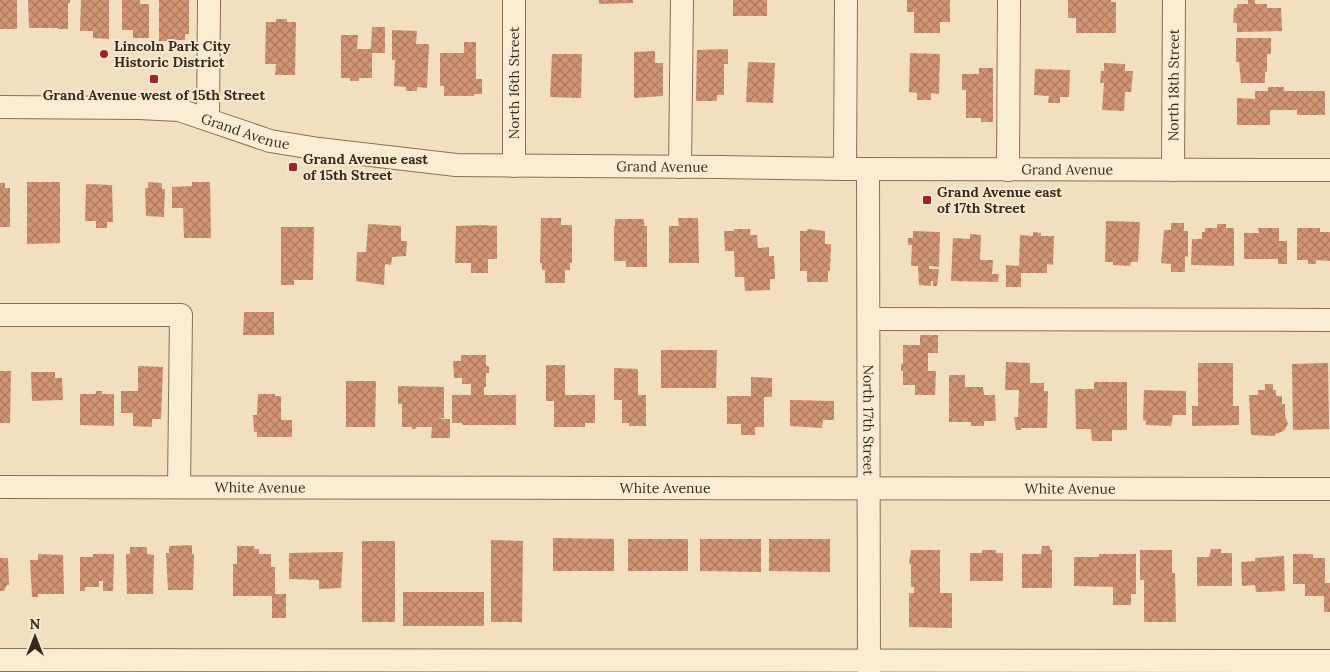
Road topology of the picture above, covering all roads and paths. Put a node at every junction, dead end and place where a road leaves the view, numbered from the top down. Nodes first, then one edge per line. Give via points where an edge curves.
1 (209, 0) edge
2 (514, 0) edge
3 (682, 0) edge
4 (846, 0) edge
5 (1009, 0) edge
6 (1174, 0) edge
7 (0, 107) edge
8 (208, 119) junction
9 (514, 166) junction
10 (680, 166) junction
11 (845, 169) junction
12 (868, 169) junction
13 (1008, 170) junction
14 (1173, 170) junction
15 (1330, 170) edge
16 (0, 316) edge
17 (869, 319) junction
18 (1330, 320) edge
19 (0, 487) edge
20 (179, 487) junction
21 (869, 488) junction
22 (1330, 489) edge
23 (0, 660) edge
24 (1330, 661) edge
25 (869, 666) edge

1 - 8 street
2 - 9 street, North 16th Street
3 - 10 street
4 - 11 street
5 - 13 street
6 - 14 street, North 18th Street
7 - 8 street, Grand Avenue via 169,109
8 - 9 street, Grand Avenue via 270,141 318,149 456,165
9 - 10 street, Grand Avenue
10 - 11 street, Grand Avenue
11 - 12 street, Grand Avenue
12 - 13 street, Grand Avenue
12 - 17 street, North 17th Street
13 - 14 street, Grand Avenue
14 - 15 street, Grand Avenue
16 - 20 street via 180,316
17 - 18 street
17 - 21 street, North 17th Street
19 - 20 street, White Avenue
20 - 21 street, White Avenue
21 - 22 street, White Avenue
21 - 25 street, North 17th Street
23 - 25 street
24 - 25 street

